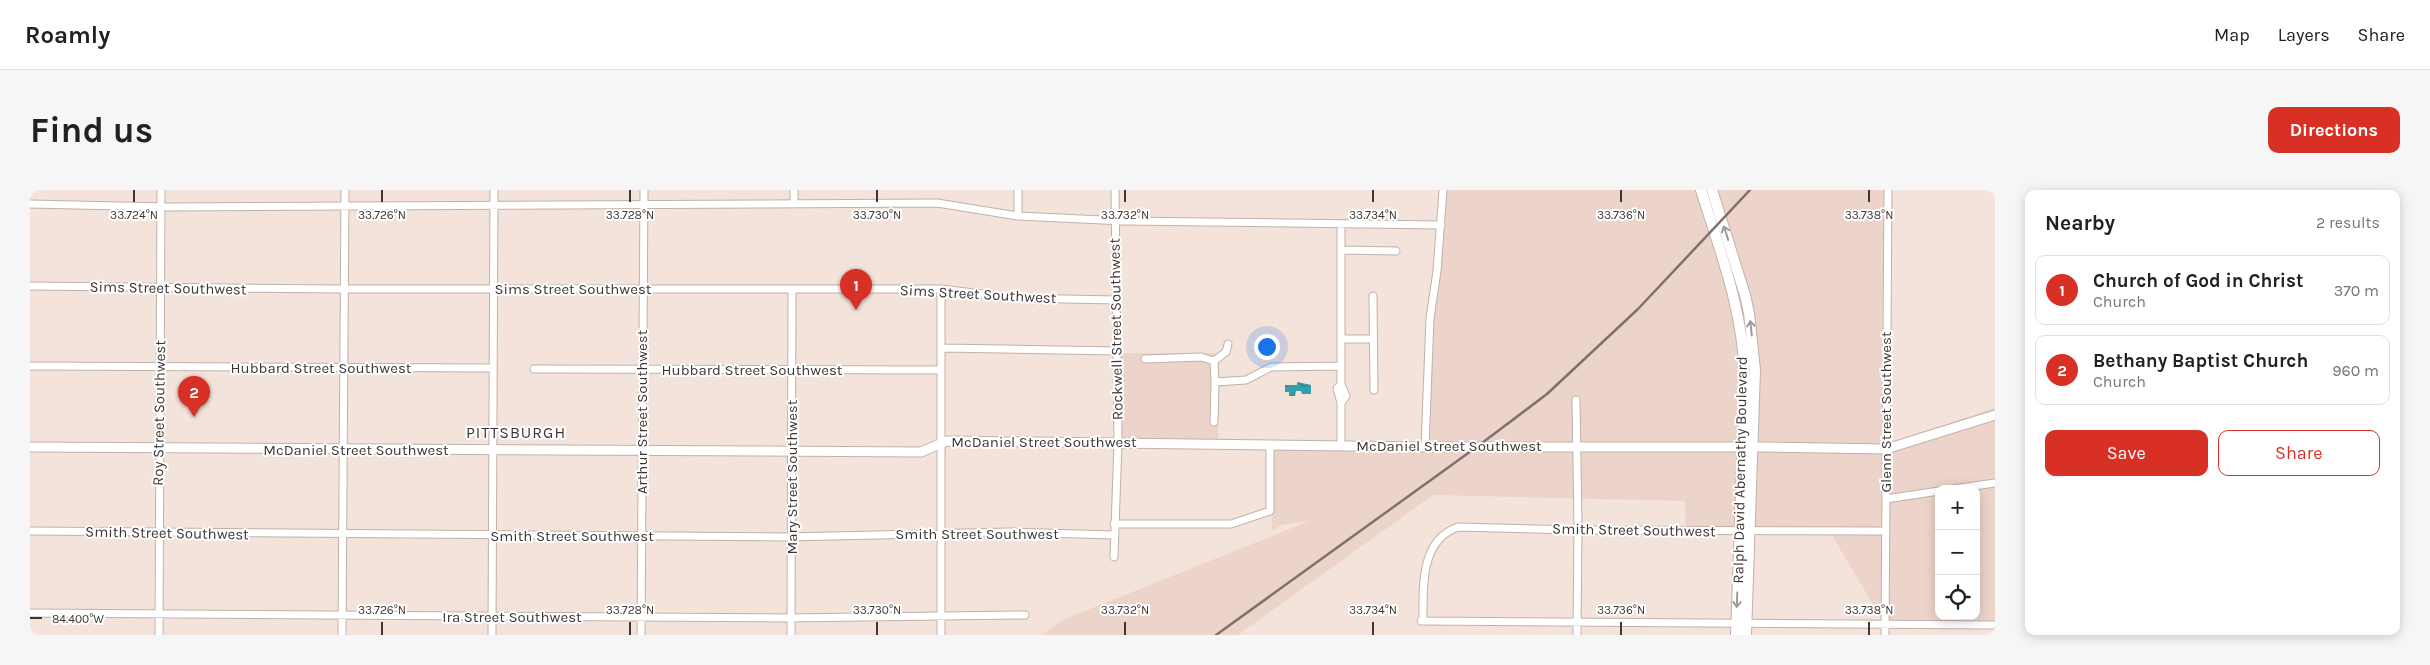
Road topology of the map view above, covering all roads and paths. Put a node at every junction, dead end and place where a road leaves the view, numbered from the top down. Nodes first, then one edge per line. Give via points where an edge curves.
1 (161, 190) edge
2 (345, 190) edge
3 (494, 190) edge
4 (644, 190) edge
5 (794, 190) edge
6 (1018, 190) edge
7 (1115, 190) edge
8 (1443, 190) edge
9 (1701, 190) edge
10 (1712, 190) edge
11 (1888, 190) edge
12 (30, 204) edge
13 (794, 204) junction
14 (644, 205) junction
15 (345, 206) junction
16 (494, 206) junction
17 (161, 207) junction
18 (1018, 216) junction
19 (1115, 221) junction
20 (1340, 224) junction
21 (1441, 225) junction
22 (1342, 250) junction
23 (1396, 251) dead end
24 (30, 286) edge
25 (160, 288) junction
26 (344, 289) junction
27 (493, 289) junction
28 (643, 289) junction
29 (792, 289) junction
30 (941, 289) junction
31 (1373, 296) dead end
32 (1116, 300) junction
33 (1341, 339) junction
34 (1372, 339) junction
35 (1228, 344) dead end
36 (941, 348) junction
37 (1117, 351) junction
38 (1145, 358) dead end
39 (1214, 361) junction
40 (30, 366) edge
41 (1341, 366) junction
42 (160, 368) junction
43 (343, 368) junction
44 (492, 368) junction
45 (534, 369) dead end
46 (642, 369) junction
47 (792, 370) junction
48 (940, 370) junction
49 (1215, 382) junction
50 (1374, 390) dead end
51 (1576, 400) dead end
52 (1995, 415) edge
53 (1214, 422) dead end
54 (1118, 442) junction
55 (941, 443) junction
56 (1270, 445) junction
57 (1341, 446) junction
58 (30, 447) edge
59 (1425, 447) junction
60 (1748, 447) junction
61 (1578, 448) junction
62 (159, 449) junction
63 (1886, 449) junction
64 (343, 450) junction
65 (492, 450) junction
66 (642, 450) junction
67 (792, 451) junction
68 (1995, 482) edge
69 (1977, 485) edge
70 (1935, 492) edge
71 (1886, 499) junction
72 (1114, 524) junction
73 (1578, 530) junction
74 (30, 531) edge
75 (1739, 531) junction
76 (1750, 531) junction
77 (1885, 531) junction
78 (941, 533) junction
79 (158, 534) junction
80 (342, 534) junction
81 (492, 535) junction
82 (1115, 535) junction
83 (642, 536) junction
84 (792, 537) junction
85 (1114, 557) dead end
86 (30, 614) edge
87 (159, 615) junction
88 (1025, 615) dead end
89 (342, 617) junction
90 (492, 617) junction
91 (941, 617) junction
92 (642, 618) junction
93 (792, 618) junction
94 (1741, 622) junction
95 (1577, 623) junction
96 (1885, 624) junction
97 (1995, 624) edge
98 (158, 635) edge
99 (342, 635) edge
100 (492, 635) edge
101 (642, 635) edge
102 (792, 635) edge
103 (941, 635) edge
104 (1576, 635) edge
105 (1736, 635) edge
106 (1746, 635) edge
107 (1885, 635) edge

1 - 17 street, Roy Street Southwest
2 - 15 street
3 - 16 street
4 - 14 street, Arthur Street Southwest
5 - 13 street
6 - 18 street
7 - 19 street, Rockwell Street Southwest
8 - 21 street
9 - 60 main road, Ralph David Abernathy Boulevard via 1730,276 1739,317
60 -> 10 main road, Ralph David Abernathy Boulevard via 1755,370 1749,313
11 - 63 street, Glenn Street Southwest
12 - 17 street
13 - 14 street
13 - 18 street via 937,203
14 - 16 street
14 - 28 street, Arthur Street Southwest
15 - 16 street
15 - 17 street
15 - 26 street
16 - 27 street
17 - 25 street, Roy Street Southwest
18 - 19 street
19 - 20 street
19 - 32 street, Rockwell Street Southwest
20 - 21 street
20 - 22 street
21 - 59 street via 1430,318
22 - 23 street
22 - 33 street
24 - 25 street, Sims Street Southwest
25 - 26 street, Sims Street Southwest
25 - 42 street, Roy Street Southwest
26 - 27 street, Sims Street Southwest
26 - 43 street
27 - 28 street, Sims Street Southwest
27 - 44 street
28 - 29 street, Sims Street Southwest
28 - 46 street, Arthur Street Southwest
29 - 30 street, Sims Street Southwest
29 - 47 street, Mary Street Southwest
30 - 32 street, Sims Street Southwest via 1014,298
30 - 36 street
31 - 34 street
32 - 37 street, Rockwell Street Southwest
33 - 34 street
33 - 41 street
34 - 50 street
35 - 39 street via 1226,352
36 - 37 street
36 - 48 street
37 - 54 street, Rockwell Street Southwest
38 - 39 street
39 - 49 street
40 - 42 street, Hubbard Street Southwest
41 - 49 street via 1270,367 1246,380
41 - 57 street via 1341,385 1338,388
42 - 43 street, Hubbard Street Southwest
42 - 62 street, Roy Street Southwest
43 - 44 street, Hubbard Street Southwest
43 - 64 street
44 - 65 street
45 - 46 street, Hubbard Street Southwest
46 - 47 street, Hubbard Street Southwest
46 - 66 street, Arthur Street Southwest
47 - 48 street, Hubbard Street Southwest
47 - 67 street, Mary Street Southwest
48 - 55 street
49 - 53 street
51 - 61 street
52 - 63 street, McDaniel Street Southwest
54 - 55 street, McDaniel Street Southwest via 947,440
54 - 56 street, McDaniel Street Southwest
54 - 72 street, Rockwell Street Southwest
55 - 67 street, McDaniel Street Southwest via 921,452
55 - 78 street
56 - 57 street, McDaniel Street Southwest
56 - 72 street via 1270,511 1231,524
57 - 59 street, McDaniel Street Southwest
58 - 62 street, McDaniel Street Southwest
59 - 61 street, McDaniel Street Southwest
60 - 61 street, McDaniel Street Southwest
60 - 63 street, McDaniel Street Southwest
60 - 75 main road, Ralph David Abernathy Boulevard
60 - 76 main road, Ralph David Abernathy Boulevard
61 - 73 street
62 - 64 street, McDaniel Street Southwest
62 - 79 street, Roy Street Southwest
63 - 71 street, Glenn Street Southwest
64 - 65 street, McDaniel Street Southwest
64 - 80 street
65 - 66 street, McDaniel Street Southwest
65 - 81 street
66 - 67 street, McDaniel Street Southwest
66 - 83 street, Arthur Street Southwest
67 - 84 street, Mary Street Southwest
68 - 69 street
70 - 71 street
71 - 77 street, Glenn Street Southwest
72 - 82 street, Rockwell Street Southwest
73 - 75 street, Smith Street Southwest
73 - 95 street
73 - 95 street, Smith Street Southwest via 1458,527 1444,532 1428,558 1424,574 1422,621
74 - 79 street, Smith Street Southwest
75 - 76 street, Smith Street Southwest
75 -> 94 main road, Ralph David Abernathy Boulevard
76 - 77 street, Smith Street Southwest
76 - 94 main road, Ralph David Abernathy Boulevard
77 - 96 street, Glenn Street Southwest
78 - 82 street, Smith Street Southwest
78 - 84 street, Smith Street Southwest
78 - 91 street
79 - 80 street, Smith Street Southwest
79 - 87 street, Roy Street Southwest
80 - 81 street, Smith Street Southwest
80 - 89 street
81 - 83 street, Smith Street Southwest
81 - 90 street
82 - 85 street, Rockwell Street Southwest
83 - 84 street, Smith Street Southwest
83 - 92 street, Arthur Street Southwest
84 - 93 street, Mary Street Southwest
86 - 87 street, Ira Street Southwest
87 - 89 street, Ira Street Southwest
87 - 98 street, Roy Street Southwest
88 - 91 street, Ira Street Southwest
89 - 90 street, Ira Street Southwest
89 - 99 street
90 - 92 street, Ira Street Southwest
90 - 100 street
91 - 93 street, Ira Street Southwest
91 - 103 street
92 - 93 street, Ira Street Southwest
92 - 101 street, Arthur Street Southwest
93 - 102 street, Mary Street Southwest
94 - 95 street
94 - 96 street
94 - 105 main road, Ralph David Abernathy Boulevard
94 - 106 main road, Ralph David Abernathy Boulevard
95 - 104 street
96 - 97 street
96 - 107 street, Glenn Street Southwest

